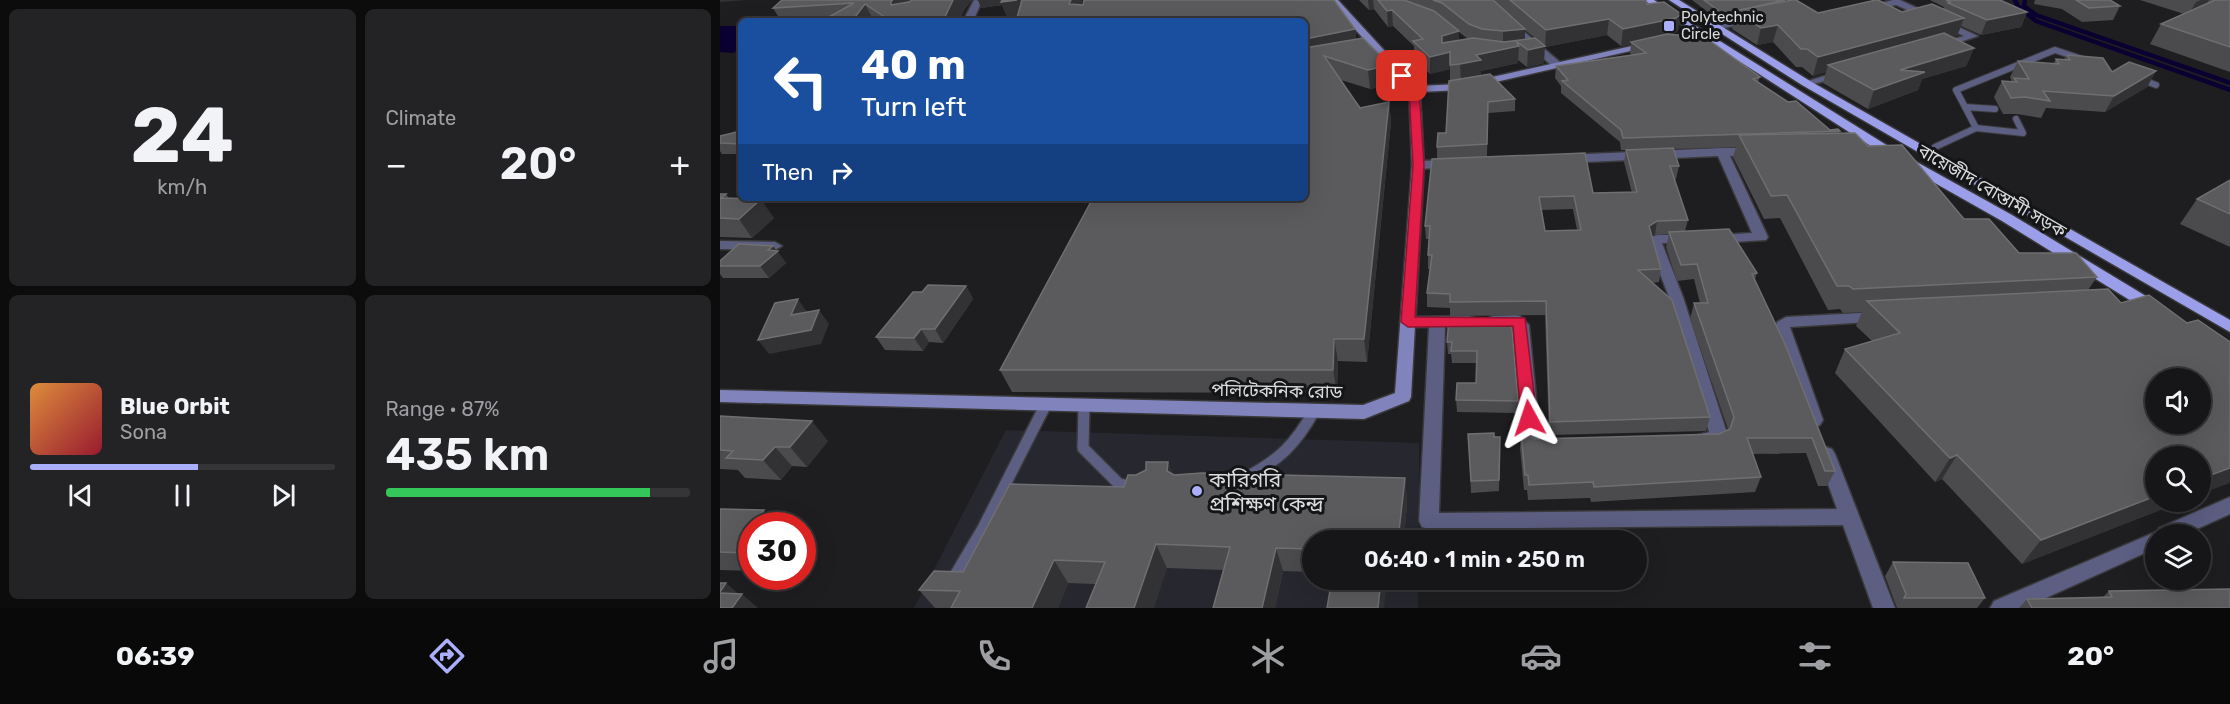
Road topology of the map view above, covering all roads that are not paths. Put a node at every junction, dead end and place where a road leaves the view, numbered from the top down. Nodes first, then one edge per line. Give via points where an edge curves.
1 (1333, 0) edge
2 (1482, 0) edge
3 (1648, 0) edge
4 (1672, 0) edge
5 (978, 1) edge
6 (1853, 11) edge
7 (970, 18) edge
8 (1759, 18) edge
9 (1715, 27) junction
10 (1699, 34) junction
11 (1928, 49) edge
12 (2088, 61) edge
13 (1557, 65) junction
14 (1851, 71) edge
15 (2133, 77) edge
16 (1806, 83) junction
17 (2156, 84) edge
18 (1414, 89) junction
19 (1965, 107) junction
20 (1995, 109) dead end
21 (2016, 119) dead end
22 (1976, 128) junction
23 (1935, 147) dead end
24 (1884, 149) junction
25 (1861, 150) edge
26 (1768, 151) edge
27 (1722, 152) junction
28 (1547, 160) edge
29 (1465, 163) edge
30 (1418, 165) junction
31 (720, 245) edge
32 (775, 246) edge
33 (2145, 303) junction
34 (2122, 304) edge
35 (2164, 314) edge
36 (1890, 316) edge
37 (1408, 322) junction
38 (1437, 322) junction
39 (2230, 327) edge
40 (720, 396) edge
41 (1046, 404) junction
42 (1084, 405) junction
43 (1314, 411) junction
44 (1690, 441) edge
45 (1563, 446) edge
46 (1231, 484) edge
47 (1150, 490) edge
48 (2230, 506) edge
49 (1849, 517) junction
50 (2189, 524) edge
51 (2145, 544) edge
52 (946, 590) edge
53 (1884, 608) edge
54 (2001, 608) edge

1 - 18 main road via 1372,50
2 - 13 street via 1533,49
3 - 10 main road, বায়েজীদ বোস্তামী সড়ক
4 - 9 main road, বায়েজীদ বোস্তামী সড়ক
5 - 7 street
6 - 11 street via 1897,2 1973,36
8 - 9 street
9 - 16 main road, বায়েজীদ বোস্তামী সড়ক
10 - 13 main road
10 - 24 main road, বায়েজীদ বোস্তামী সড়ক
12 - 19 lane via 2055,50 1956,90
13 - 18 main road via 1461,87
14 - 16 street
15 - 17 lane
16 - 39 main road, বায়েজীদ বোস্তামী সড়ক
18 - 30 main road, পলিটেকনিক রোড
19 - 20 lane
19 - 22 lane
21 - 22 lane via 2023,133
22 - 23 lane
24 - 25 street
24 - 33 main road, বায়েজীদ বোস্তামী সড়ক via 2007,218
26 - 27 street
27 - 28 street
27 - 44 street via 1761,237 1656,241 1718,433 1714,440
29 - 30 street
30 - 37 main road, পলিটেকনিক রোড
31 - 32 street
33 - 34 street
33 - 35 main road, বায়েজীদ বোস্তামী সড়ক
36 - 49 street via 1786,322 1782,326
37 - 38 street
37 - 43 main road, পলিটেকনিক রোড via 1403,397 1364,412
38 - 45 street via 1520,322 1531,441 1540,447
38 - 49 street via 1429,521
40 - 41 main road, পলিটেকনিক রোড
41 - 42 main road, পলিটেকনিক রোড
41 - 52 lane via 983,528
42 - 43 main road, পলিটেকনিক রোড
42 - 47 lane via 1083,448 1119,484
43 - 46 lane via 1297,443 1282,458
48 - 50 street
49 - 53 street
51 - 54 street

